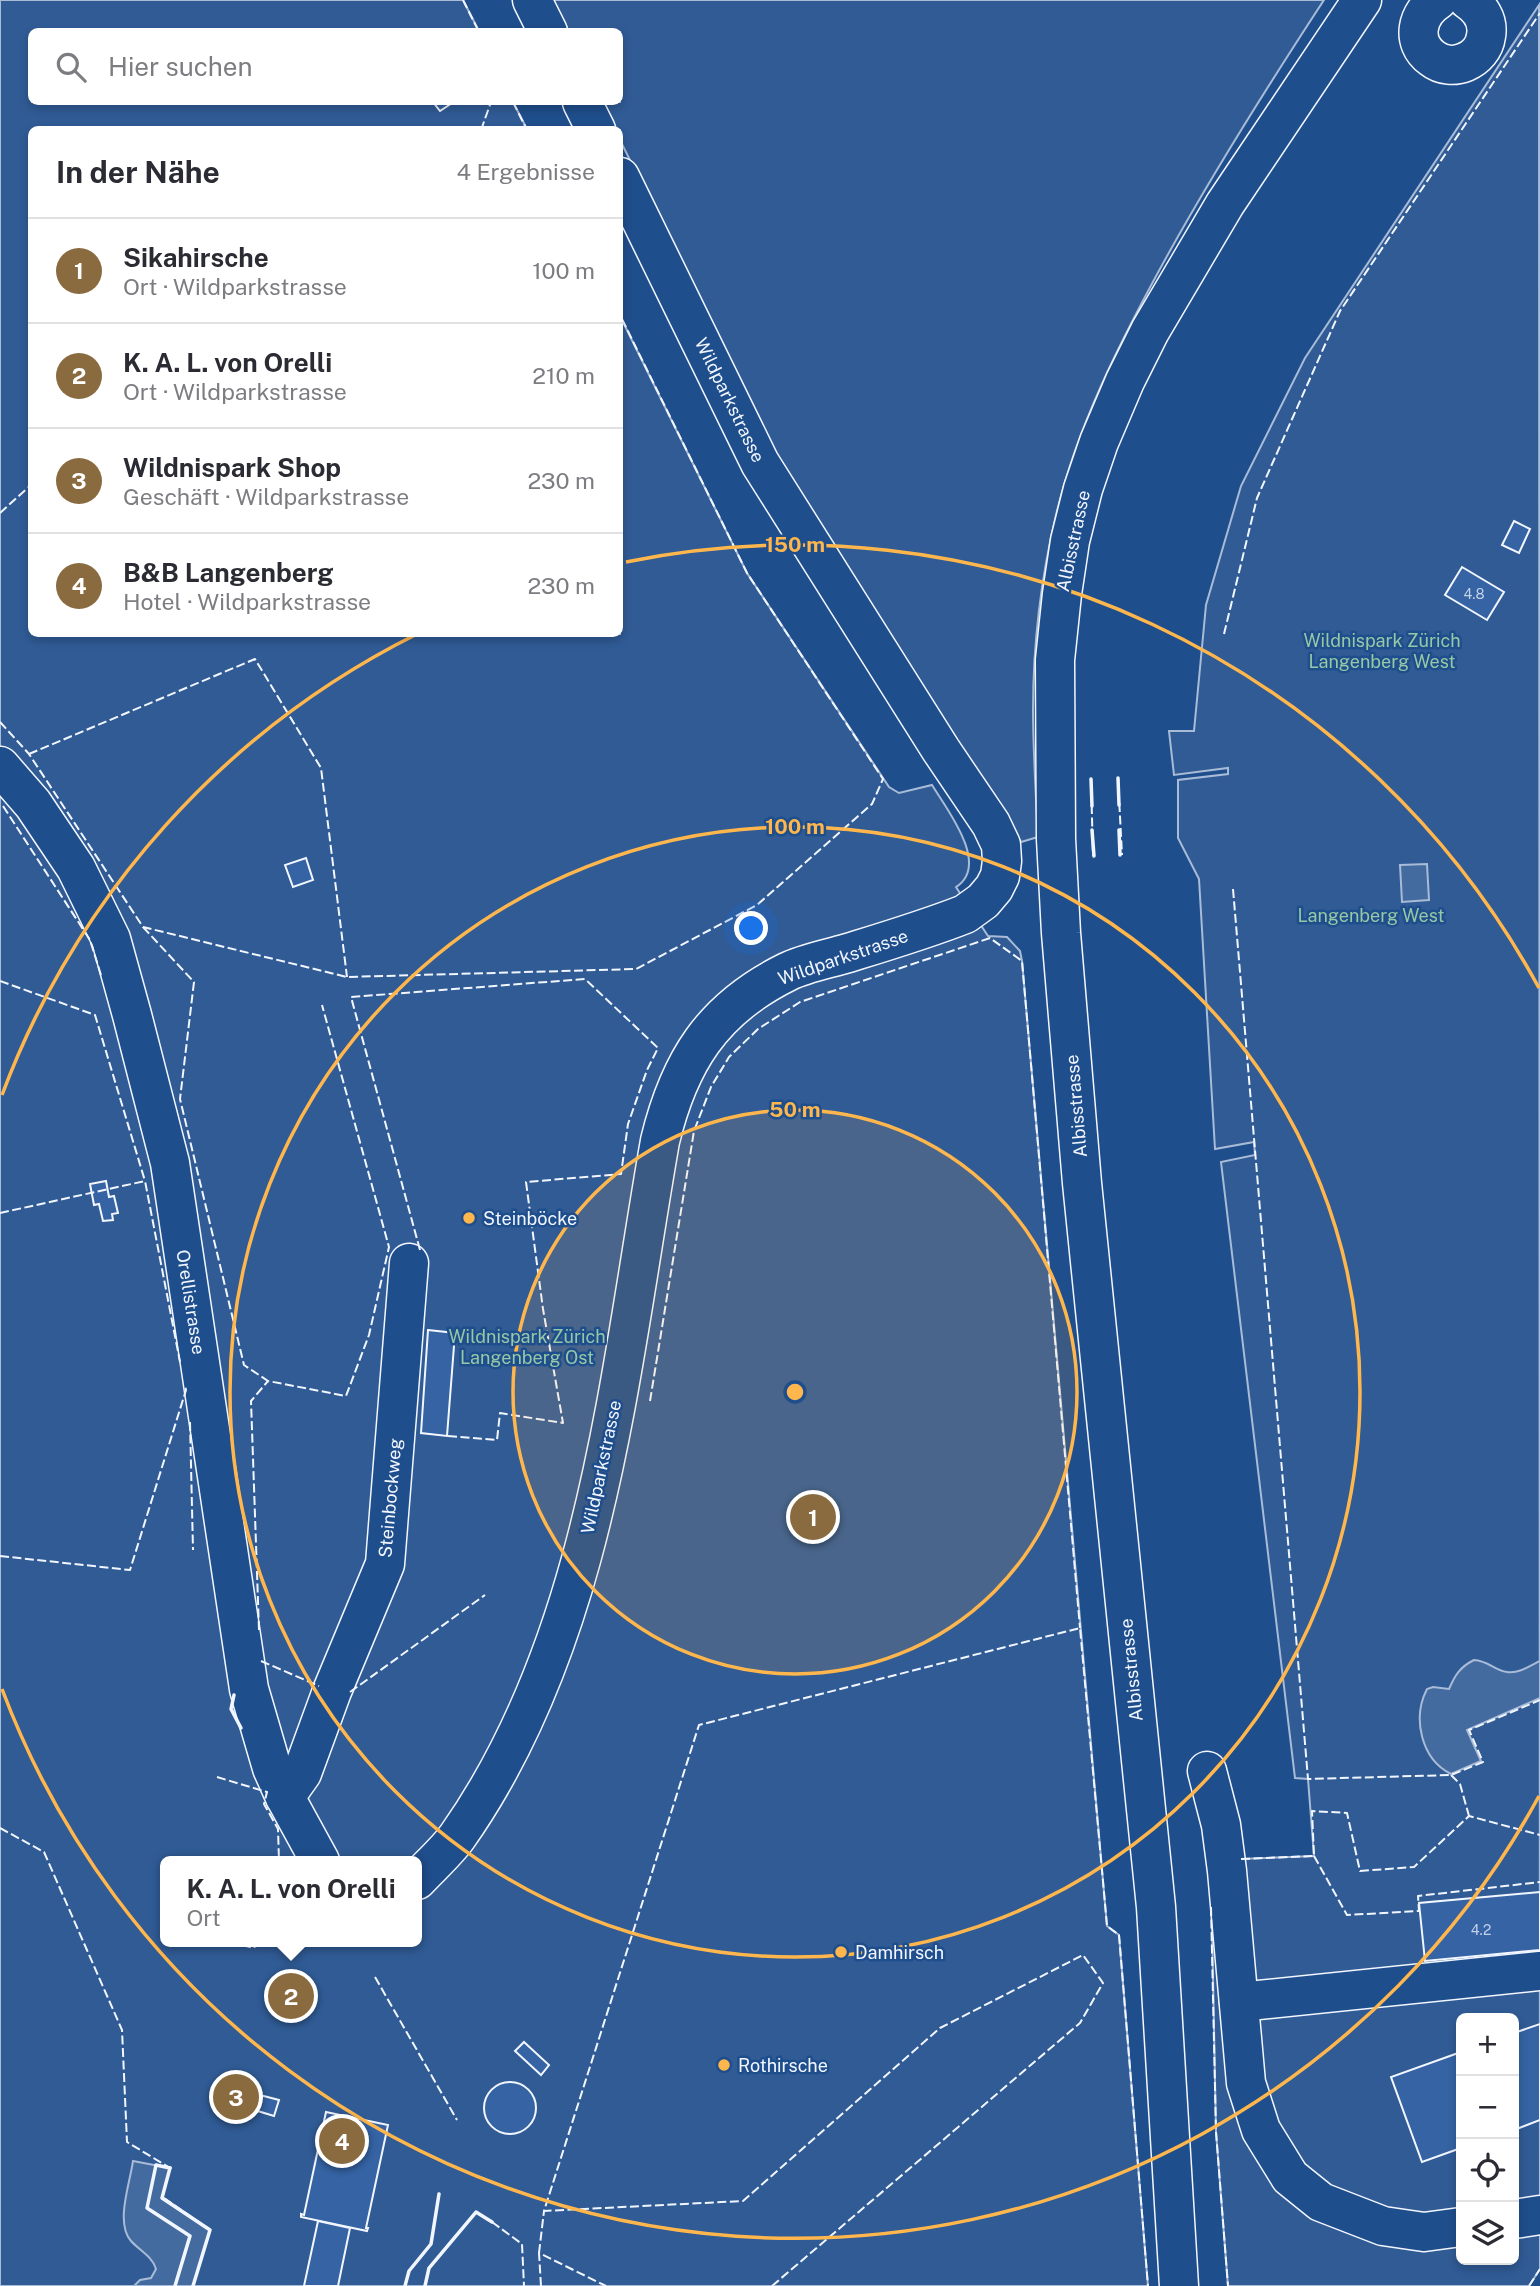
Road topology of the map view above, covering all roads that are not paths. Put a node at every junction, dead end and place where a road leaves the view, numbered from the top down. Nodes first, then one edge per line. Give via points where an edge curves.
1 (532, 0) edge
2 (1362, 0) edge
3 (1438, 0) edge
4 (1468, 0) edge
5 (546, 28) edge
6 (584, 105) edge
7 (594, 126) edge
8 (623, 183) edge
9 (0, 766) edge
10 (409, 1263) dead end
11 (1207, 1771) dead end
12 (285, 1797) junction
13 (317, 1856) edge
14 (422, 1875) edge
15 (1540, 1971) edge
16 (1239, 2003) junction
17 (1540, 2215) edge
18 (1519, 2218) edge
19 (1456, 2228) edge
20 (1180, 2286) edge

1 - 5 main road
2 - 20 main road, Albisstrasse via 1225,205 1125,381 1083,489 1066,568 1055,660 1062,947 1156,1907
3 - 4 main road via 1421,17 1419,39 1432,58 1453,65 1475,57 1486,38 1484,16
6 - 7 main road
8 - 14 main road, Wildparkstrasse via 760,463 991,824 1001,845 1002,861 994,888 965,914 789,971 737,1003 689,1059 660,1141 596,1507 568,1607 501,1767 455,1839
9 - 12 main road, Orellistrasse via 33,804 76,868 115,952 170,1163 249,1689
10 - 12 main road, Steinbockweg via 385,1564 302,1773
11 - 16 main road via 1221,1825
12 - 13 main road, Orellistrasse
15 - 16 main road
16 - 19 main road via 1246,2083 1261,2130 1290,2177 1321,2202 1383,2226 1424,2232
17 - 18 main road

